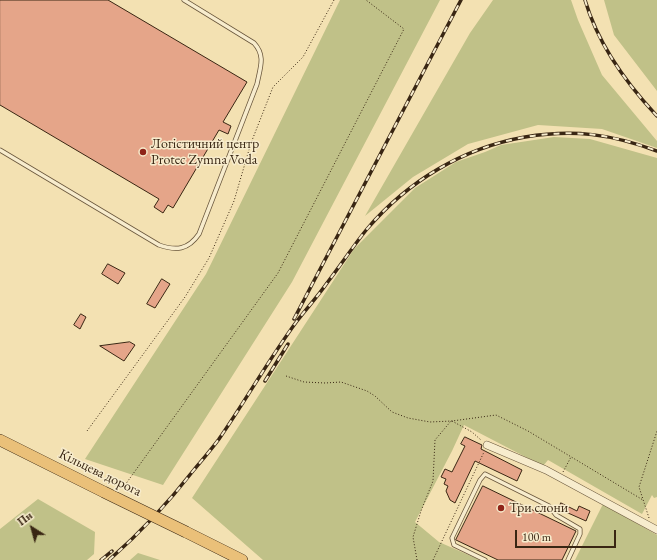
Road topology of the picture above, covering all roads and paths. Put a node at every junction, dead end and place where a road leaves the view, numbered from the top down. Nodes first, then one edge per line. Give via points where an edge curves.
1 (184, 0) edge
2 (334, 0) edge
3 (366, 0) edge
4 (0, 150) edge
5 (286, 376) dead end
6 (452, 421) junction
7 (87, 431) dead end
8 (657, 431) edge
9 (0, 440) edge
10 (487, 445) junction
11 (572, 456) junction
12 (560, 478) junction
13 (126, 484) dead end
14 (643, 500) junction
15 (654, 528) edge
16 (242, 560) edge
17 (417, 560) edge
18 (433, 560) edge
19 (485, 560) edge
20 (568, 560) edge

1 - 4 lane via 254,43 262,60 258,84 199,234 190,244 176,249 159,245
2 - 7 path via 303,56 273,87 251,143 234,201 209,258 185,297
3 - 13 path via 404,29 278,273
5 - 6 path via 304,382 341,382 367,391 392,412 408,418 430,422
6 - 10 path via 472,432
6 - 11 path via 496,415
6 - 17 path via 435,440 433,481 413,537
8 - 14 path via 639,487
9 - 16 highway, Кільцева дорога, bridge
10 - 12 street
10 - 18 path
11 - 12 path
11 - 14 path
12 - 15 street
14 - 15 path
19 - 20 lane via 454,544 452,538 480,480 486,474 549,506 556,515 580,529

